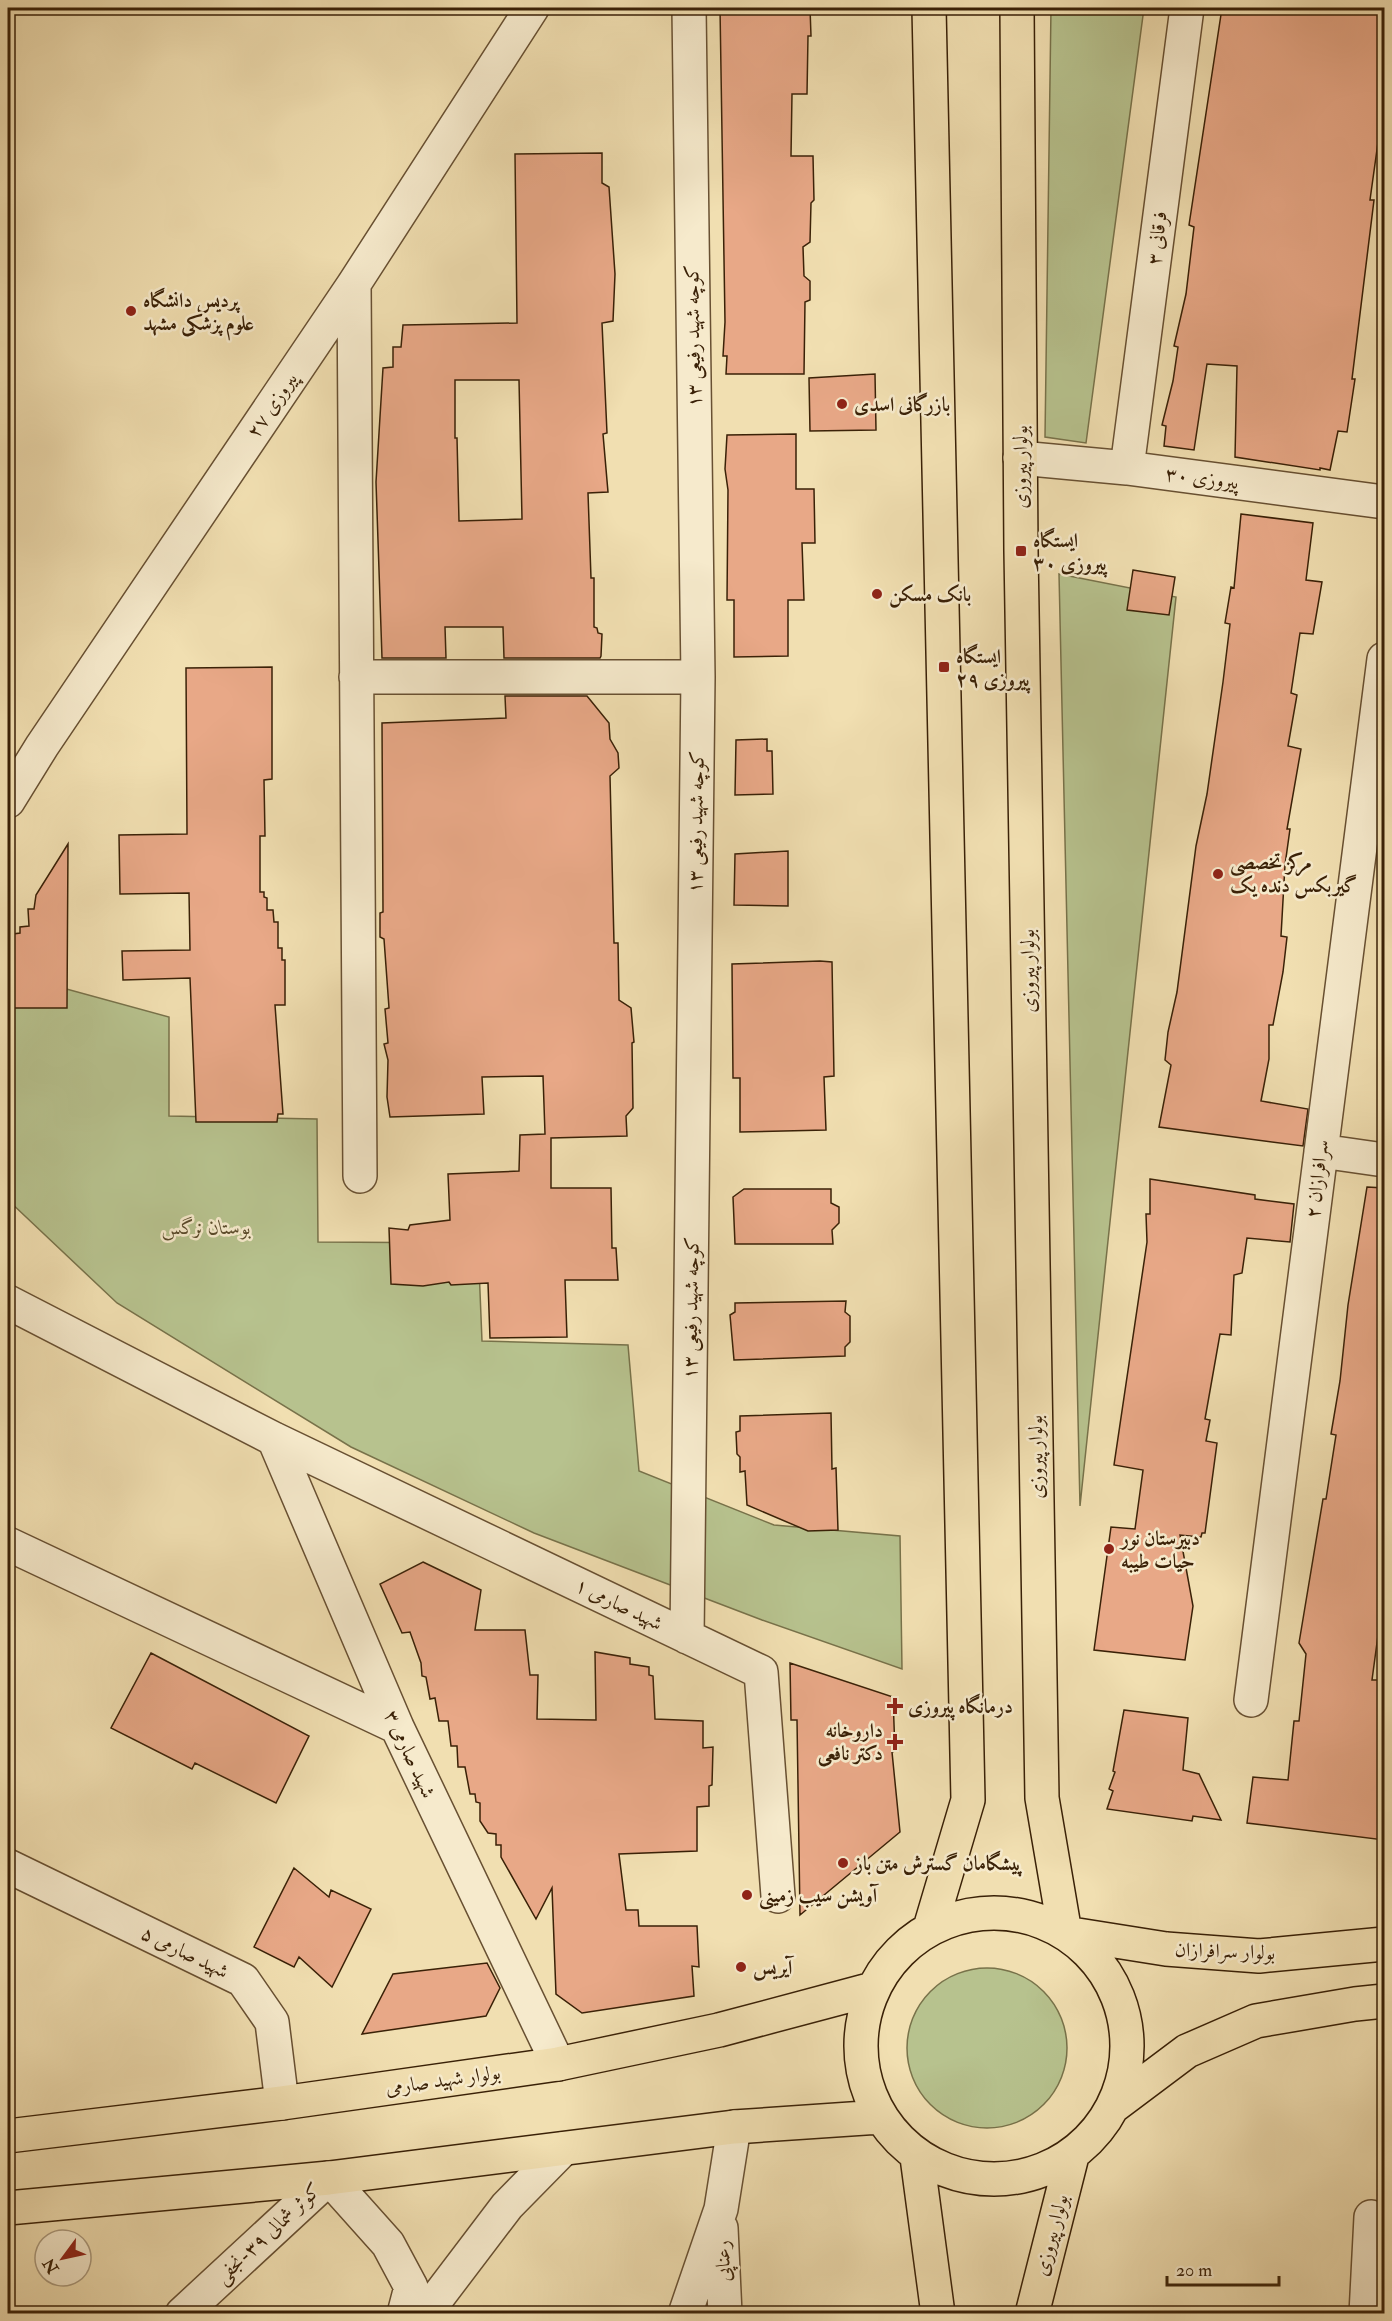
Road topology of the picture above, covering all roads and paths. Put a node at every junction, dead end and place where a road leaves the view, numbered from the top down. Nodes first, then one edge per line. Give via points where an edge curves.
1 (532, 8) edge
2 (689, 8) edge
3 (929, 8) edge
4 (1017, 8) edge
5 (1186, 8) edge
6 (354, 284) junction
7 (1020, 458) junction
8 (1127, 468) junction
9 (1384, 502) edge
10 (1384, 659) edge
11 (356, 677) junction
12 (698, 677) junction
13 (8, 801) edge
14 (1321, 1151) junction
15 (1384, 1160) edge
16 (360, 1176) dead end
17 (8, 1302) edge
18 (274, 1439) junction
19 (8, 1544) edge
20 (687, 1637) junction
21 (1251, 1700) dead end
22 (397, 1727) junction
23 (8, 1866) edge
24 (778, 1896) dead end
25 (930, 1928) junction
26 (1065, 1933) junction
27 (1384, 1944) edge
28 (873, 1989) junction
29 (1384, 2001) edge
30 (558, 2064) junction
31 (282, 2103) junction
32 (1115, 2105) junction
33 (880, 2117) junction
34 (734, 2127) junction
35 (8, 2136) edge
36 (563, 2149) junction
37 (1072, 2156) junction
38 (917, 2157) junction
39 (328, 2178) junction
40 (8, 2208) edge
41 (721, 2209) junction
42 (1371, 2217) dead end
43 (182, 2313) edge
44 (404, 2313) edge
45 (425, 2313) edge
46 (685, 2313) edge
47 (725, 2313) edge
48 (938, 2313) edge
49 (1032, 2313) edge
50 (1366, 2313) edge

1 - 6 street, پیروزی ۲۷
2 - 12 street, کوچه شهید رفیعی ۱۳
3 - 25 main road via 968,1800
4 - 7 main road, بولوار پیروزی
5 - 8 street, فرقانی ۳
6 - 11 street
6 - 13 street, پیروزی ۲۷
7 - 8 street, پیروزی ۳۰
7 - 26 main road, بولوار پیروزی via 1042,1798
8 - 9 street, پیروزی ۳۰
10 - 14 street, سرافرازان ۲
11 - 12 street
11 - 16 street
12 - 20 street, کوچه شهید رفیعی ۱۳
14 - 15 street
14 - 21 street, سرافرازان ۲
17 - 18 street, شهید صارمی ۱
18 - 20 street, شهید صارمی ۱
18 - 22 street, شهید صارمی ۳
19 - 22 street
20 - 24 street, شهید صارمی ۱ via 761,1672
22 - 30 street, شهید صارمی ۳
23 - 31 street, شهید صارمی ۵ via 243,1980 272,2022
25 - 26 main road via 963,1916 998,1912 1033,1918
25 - 28 main road via 896,1954
26 - 27 main road, بولوار سرافرازان via 1166,1949 1259,1956
26 - 32 main road via 1095,1959 1106,1975 1116,1991 1127,2028 1127,2067
28 - 30 main road, بولوار شهید صارمی via 719,2030
28 - 33 main road via 862,2020 860,2054 866,2087
29 - 32 main road via 1256,2021 1188,2051
30 - 31 main road, بولوار شهید صارمی
31 - 35 main road, بولوار شهید صارمی
32 - 37 main road via 1097,2133
33 - 34 main road
33 - 38 main road
34 - 36 main road
34 - 41 street
36 - 39 main road
36 - 45 street via 507,2206
37 - 38 main road via 1035,2174 995,2181 954,2175
37 - 49 main road, بولوار پیروزی
38 - 48 main road
39 - 40 main road
39 - 43 street, کوثر شمالی ۳۹-نجفی
39 - 44 street via 388,2244 411,2287
41 - 46 street
41 - 47 street, رعناپی
42 - 50 street

